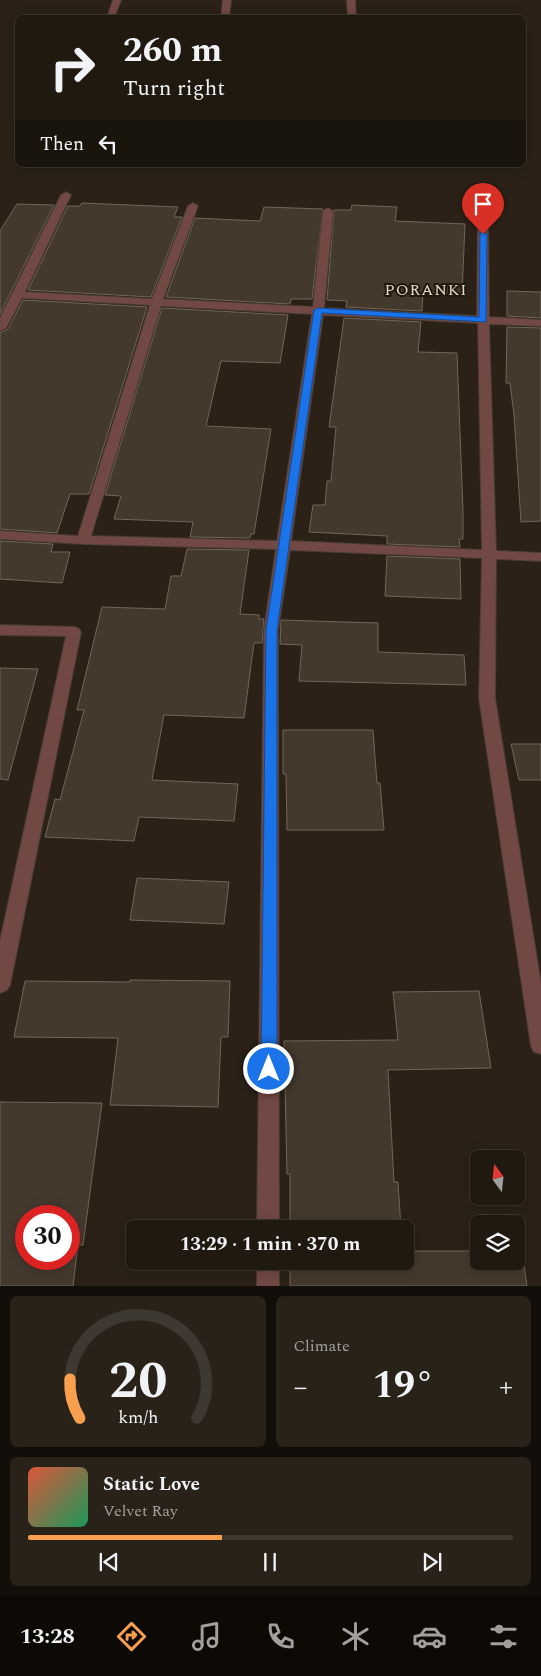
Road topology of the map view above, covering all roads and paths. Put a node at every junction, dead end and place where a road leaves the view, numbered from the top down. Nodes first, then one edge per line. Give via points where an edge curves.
1 (117, 0) edge
2 (227, 0) edge
3 (351, 0) edge
4 (111, 15) edge
5 (225, 15) edge
6 (352, 15) edge
7 (66, 195) dead end
8 (193, 206) dead end
9 (328, 211) dead end
10 (483, 217) dead end
11 (18, 296) junction
12 (156, 302) junction
13 (318, 310) junction
14 (483, 320) junction
15 (541, 322) edge
16 (0, 328) edge
17 (0, 535) edge
18 (83, 540) junction
19 (282, 545) junction
20 (489, 555) junction
21 (541, 557) edge
22 (0, 630) edge
23 (0, 985) edge
24 (541, 1046) edge
25 (268, 1220) edge
26 (268, 1270) edge
27 (268, 1286) edge

1 - 4 street
2 - 5 street
3 - 6 street
7 - 11 street
8 - 12 street
9 - 13 street
10 - 14 street
11 - 12 street
11 - 16 street
12 - 13 street
12 - 18 street
13 - 14 street
13 - 19 street
14 - 15 street
14 - 20 street
17 - 18 street
18 - 19 street
19 - 20 street
19 - 25 street via 271,630
20 - 21 street
20 - 24 street via 487,698
22 - 23 street via 74,632
26 - 27 street

